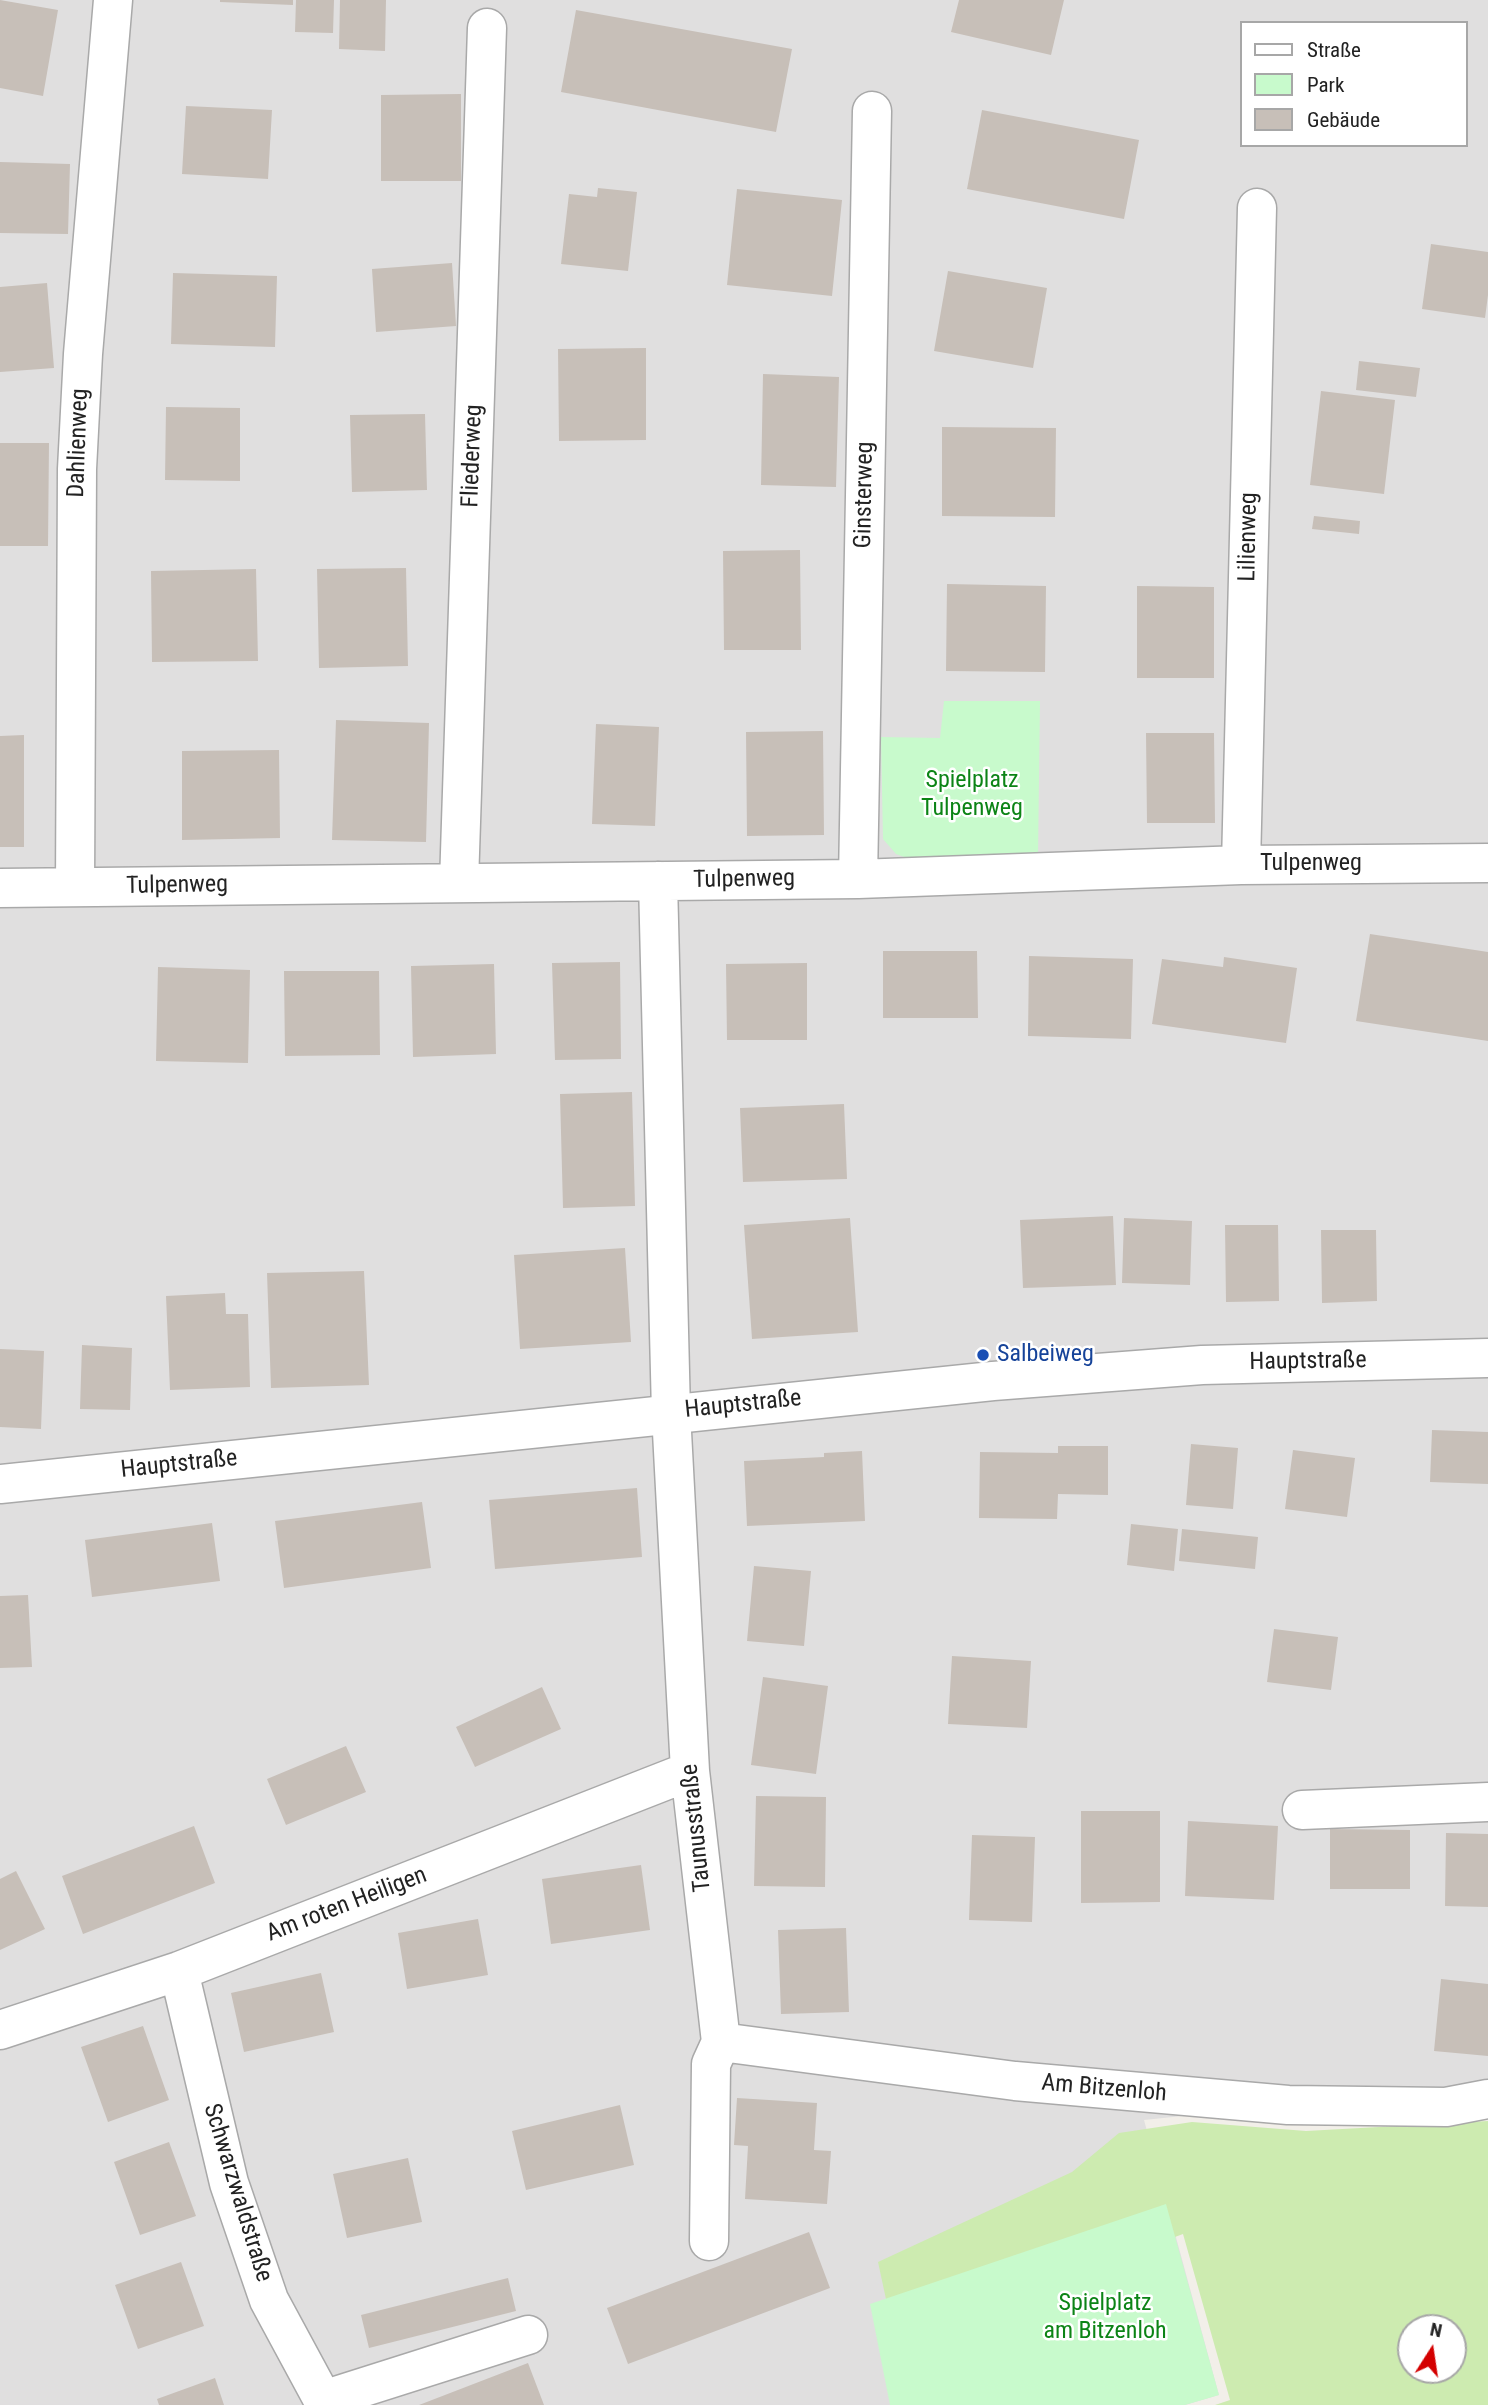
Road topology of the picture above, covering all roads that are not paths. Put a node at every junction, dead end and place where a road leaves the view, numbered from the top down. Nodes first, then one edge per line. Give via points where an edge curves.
1 (113, 0) edge
2 (487, 28) dead end
3 (872, 111) dead end
4 (1257, 208) dead end
5 (1488, 863) edge
6 (1241, 865) junction
7 (858, 879) junction
8 (658, 881) junction
9 (459, 883) junction
10 (75, 887) junction
11 (0, 888) edge
12 (1488, 1358) edge
13 (671, 1413) junction
14 (0, 1484) edge
15 (690, 1771) junction
16 (1488, 1802) edge
17 (1302, 1810) dead end
18 (179, 1971) junction
19 (0, 2030) edge
20 (721, 2042) junction
21 (1488, 2099) edge
22 (709, 2241) dead end
23 (528, 2335) dead end

1 - 10 street, Dahlienweg via 77,469
2 - 9 street, Fliederweg
3 - 7 street, Ginsterweg
4 - 6 street, Lilienweg
5 - 6 street, Tulpenweg
6 - 7 street, Tulpenweg
7 - 8 street, Tulpenweg
8 - 9 street, Tulpenweg
8 - 13 street
9 - 10 street, Tulpenweg
10 - 11 street, Tulpenweg
12 - 13 street, Hauptstraße via 1202,1365
13 - 14 street, Hauptstraße
13 - 15 street, Taunusstraße
15 - 18 street, Am roten Heiligen
15 - 20 street, Taunusstraße
16 - 17 street
18 - 19 street, Am roten Heiligen
18 - 23 street, Schwarzwaldstraße via 229,2183 269,2300 323,2400
20 - 21 street, Am Bitzenloh via 1015,2081 1288,2105 1446,2107
20 - 22 street, Taunusstraße via 711,2064

